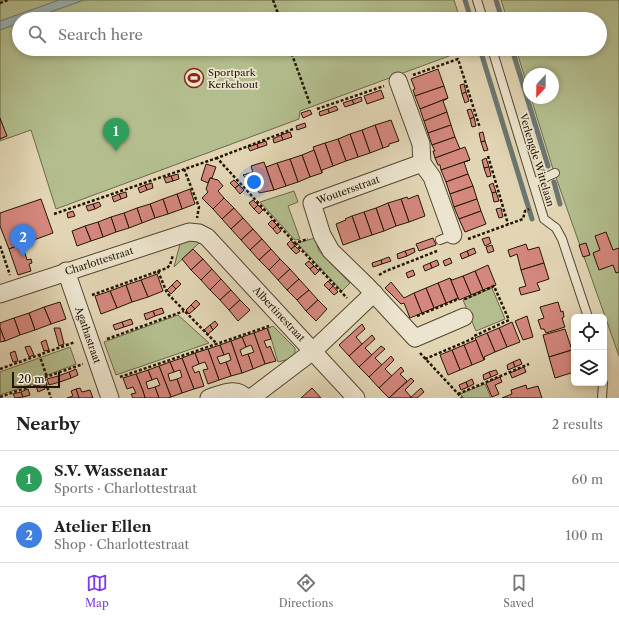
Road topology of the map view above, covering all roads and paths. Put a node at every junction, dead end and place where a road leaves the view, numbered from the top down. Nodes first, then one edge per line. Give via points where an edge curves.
1 (8, 0) edge
2 (273, 0) edge
3 (477, 0) edge
4 (0, 3) edge
5 (277, 12) edge
6 (481, 12) edge
7 (293, 56) edge
8 (494, 56) edge
9 (398, 81) dead end
10 (310, 104) dead end
11 (293, 129) dead end
12 (488, 156) dead end
13 (217, 158) junction
14 (422, 163) junction
15 (184, 169) junction
16 (555, 173) dead end
17 (533, 183) junction
18 (525, 211) dead end
19 (54, 214) dead end
20 (508, 224) junction
21 (190, 233) junction
22 (322, 235) junction
23 (451, 239) joint
24 (295, 242) junction
25 (0, 246) edge
26 (440, 250) dead end
27 (66, 271) junction
28 (158, 271) junction
29 (370, 289) junction
30 (8, 291) edge
31 (76, 300) junction
32 (357, 309) junction
33 (184, 311) junction
34 (587, 314) edge
35 (464, 317) dead end
36 (285, 320) junction
37 (416, 338) junction
38 (217, 344) junction
39 (92, 347) junction
40 (313, 351) junction
41 (39, 354) junction
42 (529, 364) dead end
43 (0, 369) edge
44 (46, 378) junction
45 (104, 382) junction
46 (603, 386) edge
47 (458, 394) junction
48 (0, 397) edge
49 (51, 398) edge
50 (110, 398) edge
51 (210, 398) edge
52 (246, 398) edge
53 (251, 398) edge
54 (356, 398) edge
55 (462, 398) edge
56 (602, 398) edge

1 - 4 path
2 - 5 path
3 - 6 lane
7 - 10 path
8 - 17 lane, Verlengde Wittelaan
9 - 14 street via 421,144
11 - 13 path
12 - 20 path
13 - 15 path
13 - 24 path
14 - 22 street, Woutersstraat via 312,203
14 - 23 street via 432,177
15 - 19 path
15 - 21 path via 199,207
16 - 17 lane
17 - 34 lane, Verlengde Wittelaan via 544,219 556,228 562,239
18 - 20 path via 522,219
20 - 23 path
21 - 27 street, Charlottestraat
21 - 28 path via 170,265
21 - 36 street, Albertinestraat via 207,237
22 - 24 path
22 - 29 street, Woutersstraat via 331,251
24 - 32 path
25 - 30 path
26 - 29 path via 386,271
27 - 30 street, Charlottestraat
27 - 31 street, Agathastraat
28 - 31 path
28 - 33 path via 167,293
29 - 32 street
29 - 37 street, Woutersstraat
31 - 39 street, Agathastraat
32 - 40 street
33 - 38 path
33 - 39 path
35 - 37 street
36 - 38 path
36 - 40 street, Albertinestraat
37 - 47 path via 411,343
38 - 45 path
39 - 41 path
39 - 44 path
39 - 45 street, Agathastraat
40 - 53 street
40 - 54 street, Albertinestraat
41 - 43 path
41 - 44 path
42 - 47 path
44 - 48 path via 40,379 37,384
44 - 49 path
45 - 50 street, Agathastraat
46 - 56 lane
47 - 55 path
51 - 52 street via 233,391 241,393

